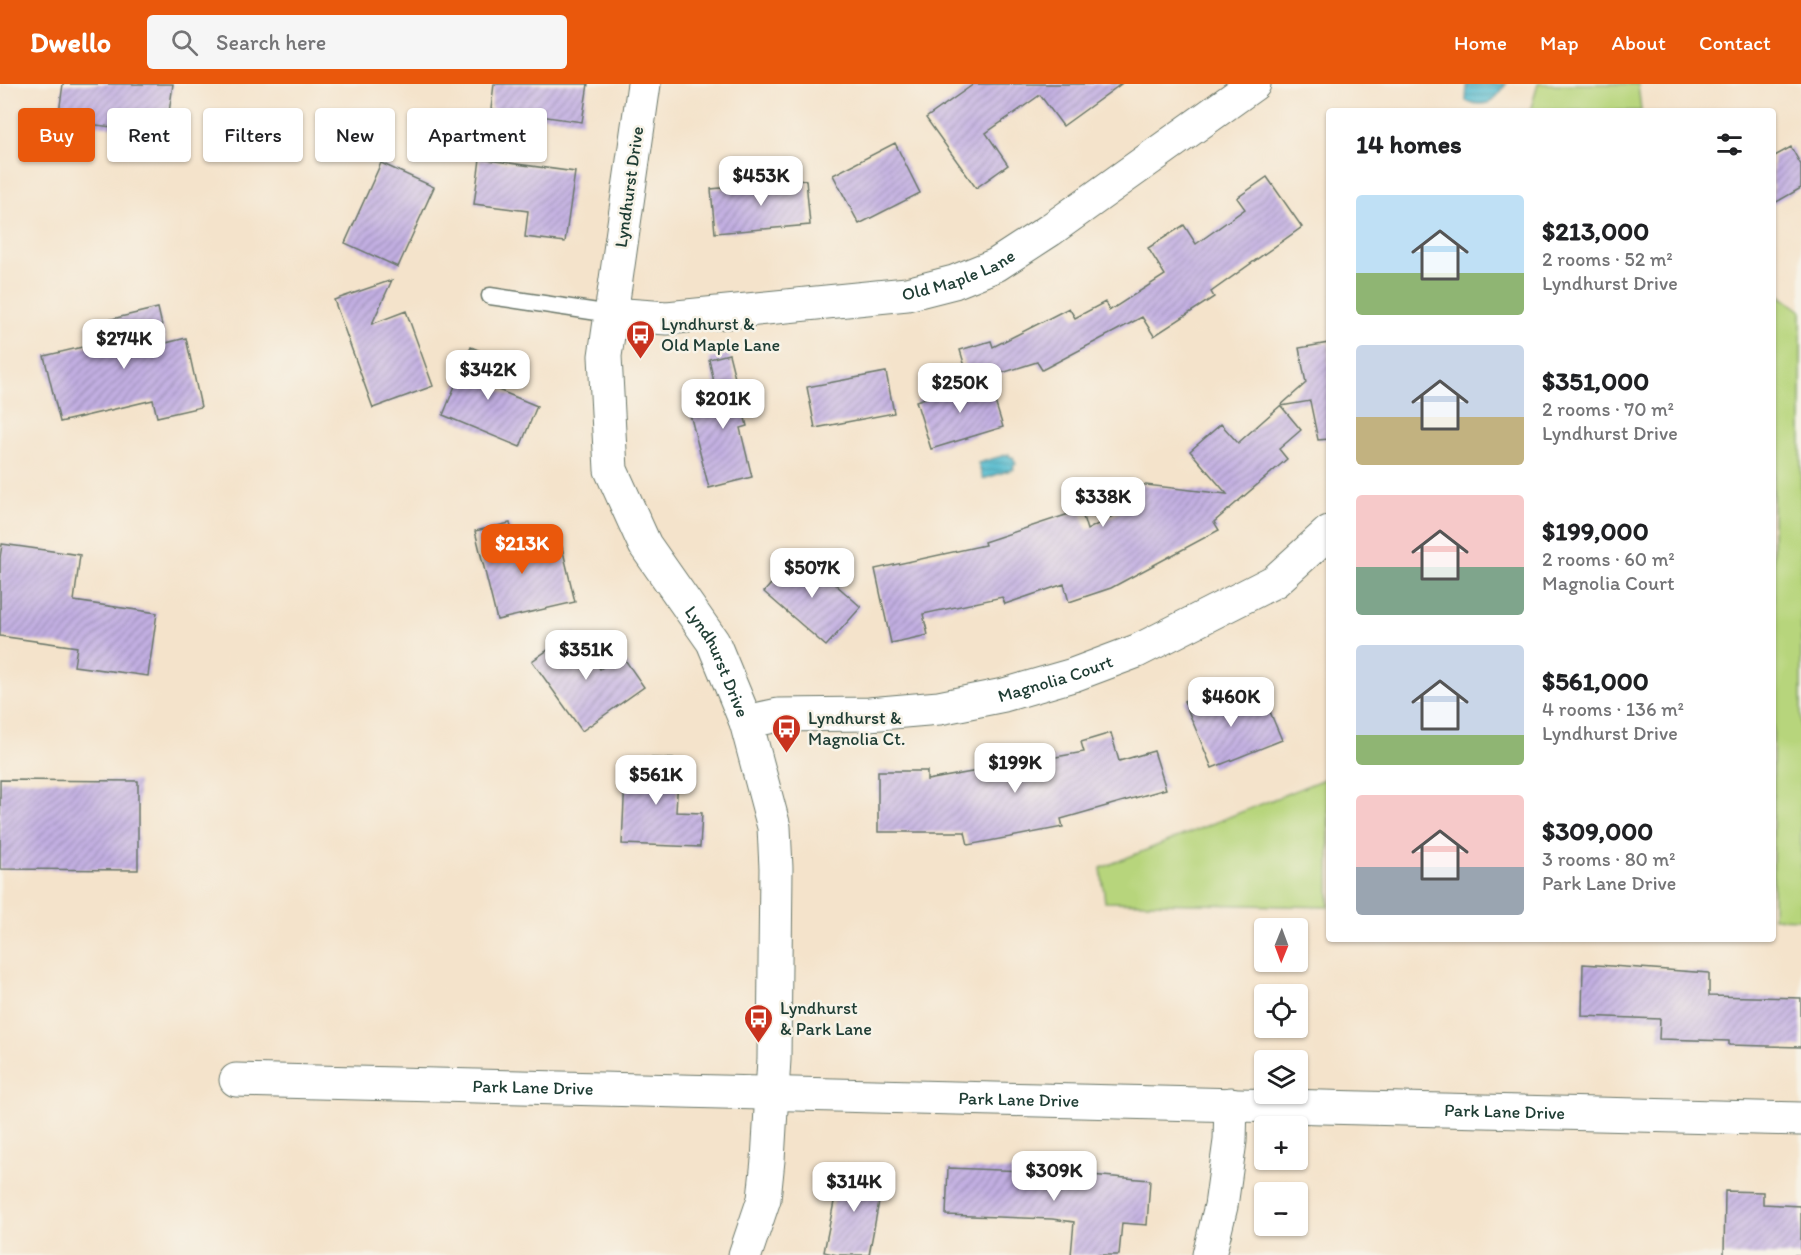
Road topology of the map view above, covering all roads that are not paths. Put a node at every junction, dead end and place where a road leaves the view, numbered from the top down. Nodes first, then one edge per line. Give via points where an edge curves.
1 (644, 84) edge
2 (1254, 84) edge
3 (490, 296) dead end
4 (611, 314) junction
5 (1326, 535) edge
6 (746, 722) junction
7 (236, 1080) dead end
8 (772, 1093) junction
9 (1232, 1104) junction
10 (1801, 1119) edge
11 (745, 1255) edge
12 (1209, 1255) edge

1 - 4 street, Lyndhurst Drive
2 - 4 street, Old Maple Lane via 1050,230 996,265 954,282 898,296 667,318
3 - 4 lane
4 - 6 street, Lyndhurst Drive via 605,367 611,470 645,545 713,642
5 - 6 street, Magnolia Court via 1275,581 1137,651 1073,675 939,708 778,715
6 - 8 street, Lyndhurst Drive via 774,827
7 - 8 street, Park Lane Drive
8 - 9 street, Park Lane Drive
8 - 11 street, Lyndhurst Drive via 764,1199
9 - 10 street, Park Lane Drive
9 - 12 street via 1221,1206

